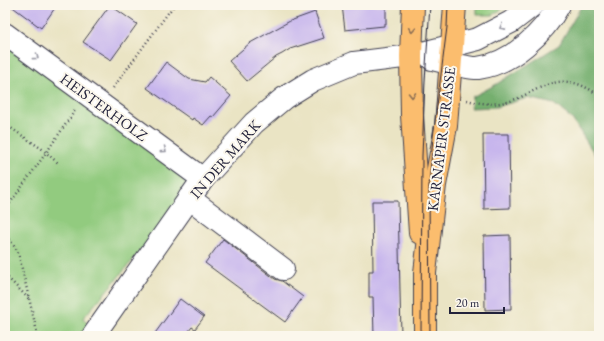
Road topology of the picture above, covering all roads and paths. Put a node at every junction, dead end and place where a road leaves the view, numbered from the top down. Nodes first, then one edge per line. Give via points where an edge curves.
1 (174, 5) edge
2 (414, 5) edge
3 (455, 5) edge
4 (533, 5) edge
5 (559, 5) edge
6 (5, 34) edge
7 (451, 54) junction
8 (411, 56) junction
9 (599, 95) edge
10 (448, 96) junction
11 (93, 99) junction
12 (5, 124) edge
13 (46, 153) junction
14 (58, 163) dead end
15 (204, 178) junction
16 (189, 198) junction
17 (5, 210) edge
18 (5, 232) edge
19 (283, 269) dead end
20 (425, 273) junction
21 (5, 275) edge
22 (29, 299) junction
23 (5, 334) edge
24 (10, 336) edge
25 (38, 336) edge
26 (93, 336) edge
27 (425, 336) edge

1 - 11 path
2 -> 8 main road, KARNAPER STRASSE
3 - 7 main road, KARNAPER STRASSE
4 -> 7 street via 496,31
5 - 7 street, IN DER MARK via 549,22 523,48 495,64 477,68
6 -> 11 street, HEISTERHOLZ
7 - 8 street, IN DER MARK
7 - 10 main road, KARNAPER STRASSE
8 - 15 street, IN DER MARK via 354,64 313,80 284,98 254,123
8 -> 20 main road, KARNAPER STRASSE via 412,115 421,254
9 - 10 path via 583,85 567,82 552,83 509,101 494,103 478,103
10 - 20 main road, KARNAPER STRASSE
11 - 13 path
11 -> 15 street, HEISTERHOLZ
12 - 13 path
13 - 14 path
13 - 17 path
15 - 16 street, IN DER MARK
16 - 19 street
16 - 26 street, IN DER MARK
18 - 22 path via 18,252
20 - 27 main road, KARNAPER STRASSE
21 - 22 path
22 - 25 path
23 - 24 path

